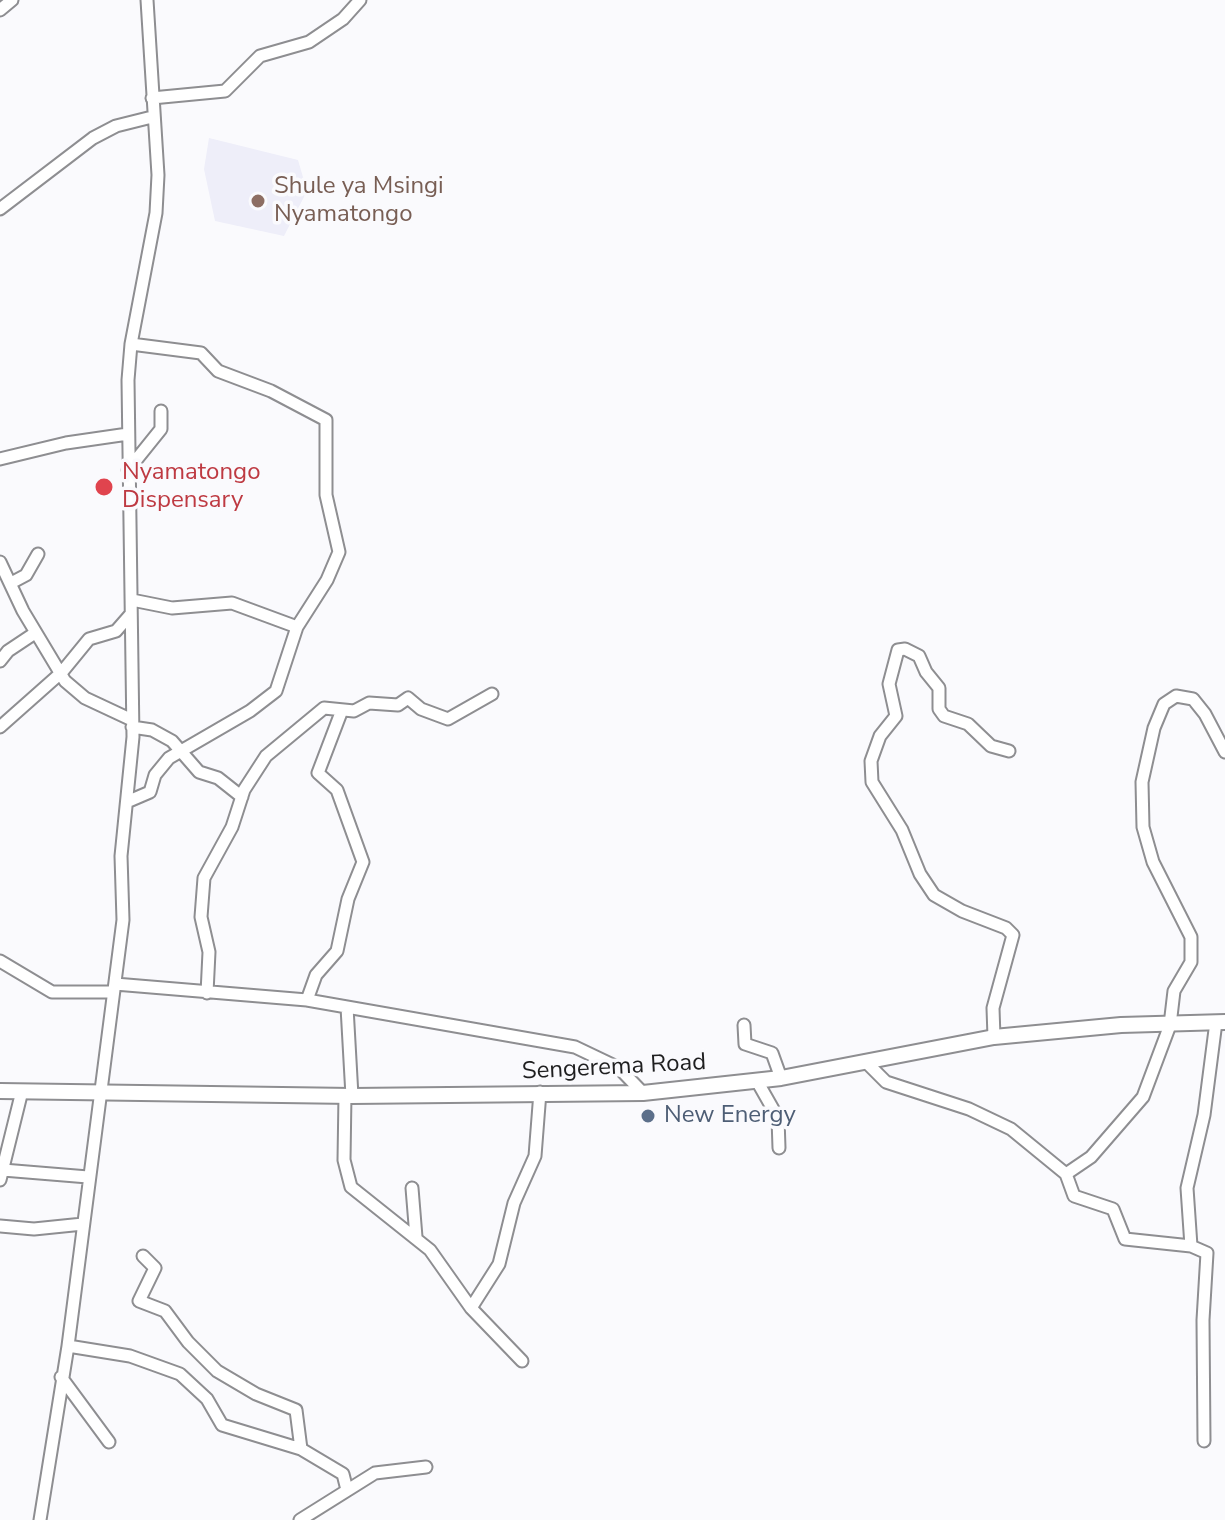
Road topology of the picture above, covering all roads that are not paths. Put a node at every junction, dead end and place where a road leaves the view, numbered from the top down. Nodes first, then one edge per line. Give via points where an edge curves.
1 (12, 0) edge
2 (147, 0) edge
3 (360, 0) edge
4 (0, 10) edge
5 (152, 98) junction
6 (152, 117) junction
7 (0, 209) edge
8 (131, 344) junction
9 (161, 411) dead end
10 (128, 434) junction
11 (0, 459) edge
12 (127, 472) junction
13 (38, 554) dead end
14 (0, 562) edge
15 (11, 583) junction
16 (132, 600) junction
17 (130, 615) junction
18 (297, 627) junction
19 (35, 633) junction
20 (0, 661) edge
21 (62, 672) junction
22 (492, 694) dead end
23 (342, 710) junction
24 (132, 724) junction
25 (0, 727) edge
26 (181, 749) junction
27 (1009, 751) dead end
28 (1225, 752) edge
29 (242, 797) junction
30 (129, 801) junction
31 (0, 961) edge
32 (114, 988) junction
33 (207, 993) junction
34 (307, 1000) junction
35 (347, 1007) junction
36 (1220, 1022) edge
37 (744, 1025) dead end
38 (1170, 1025) junction
39 (994, 1037) junction
40 (865, 1061) junction
41 (781, 1078) junction
42 (757, 1081) junction
43 (0, 1091) edge
44 (22, 1091) junction
45 (540, 1092) junction
46 (643, 1093) junction
47 (99, 1094) junction
48 (349, 1096) junction
49 (779, 1148) dead end
50 (1066, 1174) junction
51 (1, 1175) edge
52 (88, 1177) junction
53 (412, 1188) dead end
54 (83, 1224) junction
55 (0, 1226) edge
56 (416, 1237) junction
57 (1191, 1246) junction
58 (143, 1256) dead end
59 (471, 1308) junction
60 (68, 1346) junction
61 (522, 1361) dead end
62 (61, 1377) junction
63 (1204, 1441) dead end
64 (109, 1442) dead end
65 (301, 1449) junction
66 (426, 1467) dead end
67 (347, 1490) junction
68 (39, 1517) edge
69 (300, 1520) edge

1 - 4 street
2 - 5 street
3 - 5 street via 309,42 260,56 225,91
5 - 6 street
6 - 7 street via 98,135
6 - 8 street via 156,213
8 - 10 street
8 - 18 street via 201,353 218,371 327,421 326,498 338,555
9 - 12 street via 161,429
10 - 11 street
10 - 12 street
12 - 16 street
13 - 15 street via 26,575
14 - 15 street
15 - 19 street
16 - 17 street
16 - 18 street via 172,608 232,603
17 - 21 street via 116,631 89,639
17 - 24 street
18 - 26 street via 276,691
19 - 20 street
19 - 21 street
21 - 24 street via 85,698
21 - 25 street
22 - 23 street via 448,719 408,698 398,705 369,703 358,710
23 - 29 street via 329,707 313,714 266,756
23 - 34 street via 318,773 337,790 363,862 348,899 337,951 316,975
24 - 26 street
24 - 30 street
26 - 29 street via 199,772 218,778
26 - 30 street via 155,775 150,792
27 - 39 street via 991,746 968,724 944,716 939,688 919,656 898,650 889,684 896,718 880,736 871,761 872,782 934,895 1013,935 993,1008
28 - 38 street via 1193,699 1176,696 1164,704 1142,782 1143,827 1153,862 1193,949 1171,1000
29 - 33 street via 232,827 209,864 201,895 209,952
30 - 32 street
31 - 32 street via 52,992
32 - 33 street
32 - 47 street
33 - 34 street
34 - 35 street
35 - 46 street via 575,1047 619,1068
35 - 48 street
36 - 38 main road, Sengerema Road
36 - 57 street via 1187,1188
37 - 41 street via 745,1044 772,1053
38 - 39 main road, Sengerema Road
38 - 50 street via 1138,1104 1091,1157
39 - 40 main road, Sengerema Road
40 - 41 main road, Sengerema Road
40 - 50 street via 886,1082 1011,1129
41 - 42 main road, Sengerema Road
42 - 46 main road, Sengerema Road
42 - 49 street via 778,1118
43 - 44 main road, Sengerema Road
44 - 47 main road, Sengerema Road
44 - 51 street
45 - 46 main road, Sengerema Road
45 - 48 main road, Sengerema Road
45 - 59 street via 535,1156 514,1203 499,1264
47 - 48 main road, Sengerema Road
47 - 52 street
48 - 56 street via 344,1160 351,1187
50 - 57 street via 1074,1196 1113,1209 1125,1239
51 - 52 street
52 - 54 street
53 - 56 street
54 - 55 street
54 - 60 street
56 - 59 street
57 - 63 street via 1208,1257
58 - 65 street via 155,1268 139,1301 171,1316 217,1371 296,1410
59 - 61 street
60 - 62 street
60 - 65 street via 130,1356 180,1374 207,1399 222,1425
62 - 64 street
62 - 68 street
65 - 67 street via 343,1474
66 - 67 street via 375,1473
67 - 69 street

